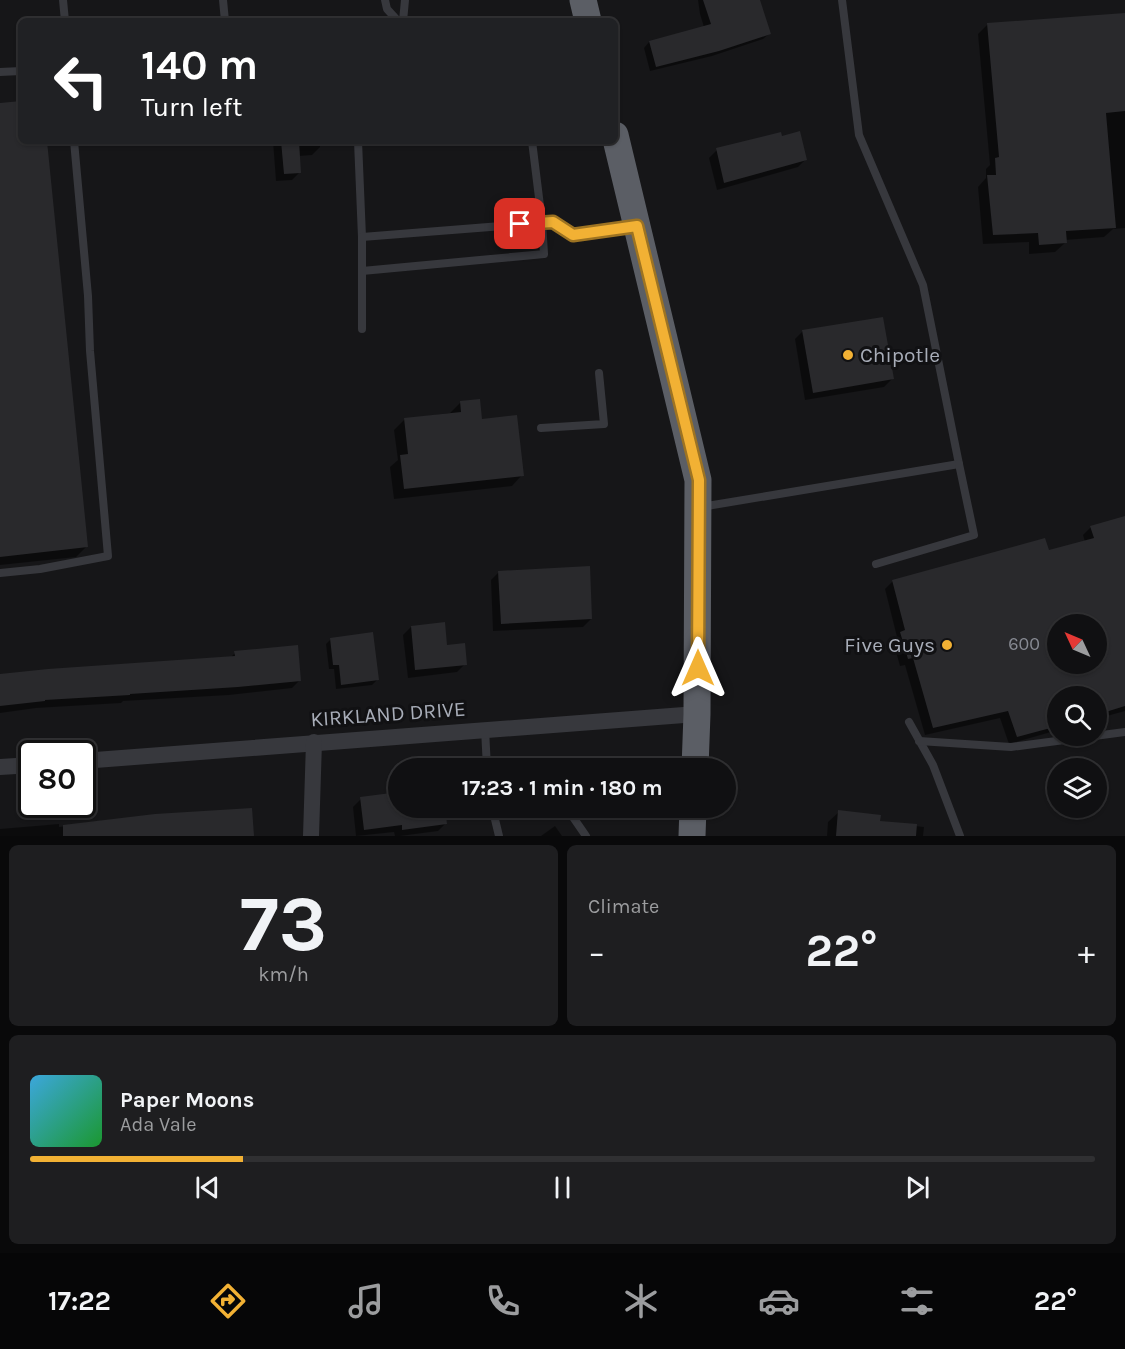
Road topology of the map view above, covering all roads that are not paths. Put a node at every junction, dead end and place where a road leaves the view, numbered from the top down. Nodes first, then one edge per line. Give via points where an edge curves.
1 (63, 0) edge
2 (223, 0) edge
3 (385, 0) edge
4 (405, 0) edge
5 (583, 0) edge
6 (842, 0) edge
7 (64, 18) edge
8 (225, 18) edge
9 (395, 18) edge
10 (403, 18) edge
11 (587, 18) edge
12 (18, 70) edge
13 (0, 72) edge
14 (74, 144) edge
15 (358, 144) edge
16 (532, 144) edge
17 (617, 144) edge
18 (542, 222) junction
19 (637, 226) junction
20 (362, 237) junction
21 (362, 271) junction
22 (362, 329) dead end
23 (598, 373) dead end
24 (541, 428) dead end
25 (959, 464) junction
26 (698, 507) junction
27 (876, 564) dead end
28 (0, 573) edge
29 (698, 714) junction
30 (909, 722) dead end
31 (485, 729) junction
32 (1125, 732) edge
33 (919, 741) junction
34 (314, 742) junction
35 (486, 758) edge
36 (696, 758) edge
37 (96, 760) edge
38 (18, 766) edge
39 (0, 767) edge
40 (495, 818) edge
41 (574, 818) edge
42 (693, 818) edge
43 (311, 836) edge
44 (499, 836) edge
45 (586, 836) edge
46 (692, 836) edge
47 (960, 836) edge

1 - 7 lane
2 - 8 lane
3 - 9 lane
4 - 10 lane
5 - 11 highway
6 - 25 lane via 859,135 923,285
12 - 13 lane
14 - 28 lane via 108,556
15 - 20 lane
16 - 18 lane
17 - 19 highway
18 - 19 lane via 553,222 573,235
18 - 20 lane
18 - 21 lane via 544,254
19 - 26 highway via 699,480
20 - 21 lane
21 - 22 lane
23 - 24 lane via 604,424
25 - 26 lane
25 - 27 lane via 974,535
26 - 29 highway
29 - 31 street, KIRKLAND DRIVE
29 - 36 highway
30 - 33 lane
31 - 34 street, KIRKLAND DRIVE
31 - 35 lane
32 - 33 lane via 1011,747
33 - 47 lane via 933,765
34 - 37 street, KIRKLAND DRIVE
34 - 43 street
38 - 39 street
40 - 44 lane
41 - 45 lane
42 - 46 highway

